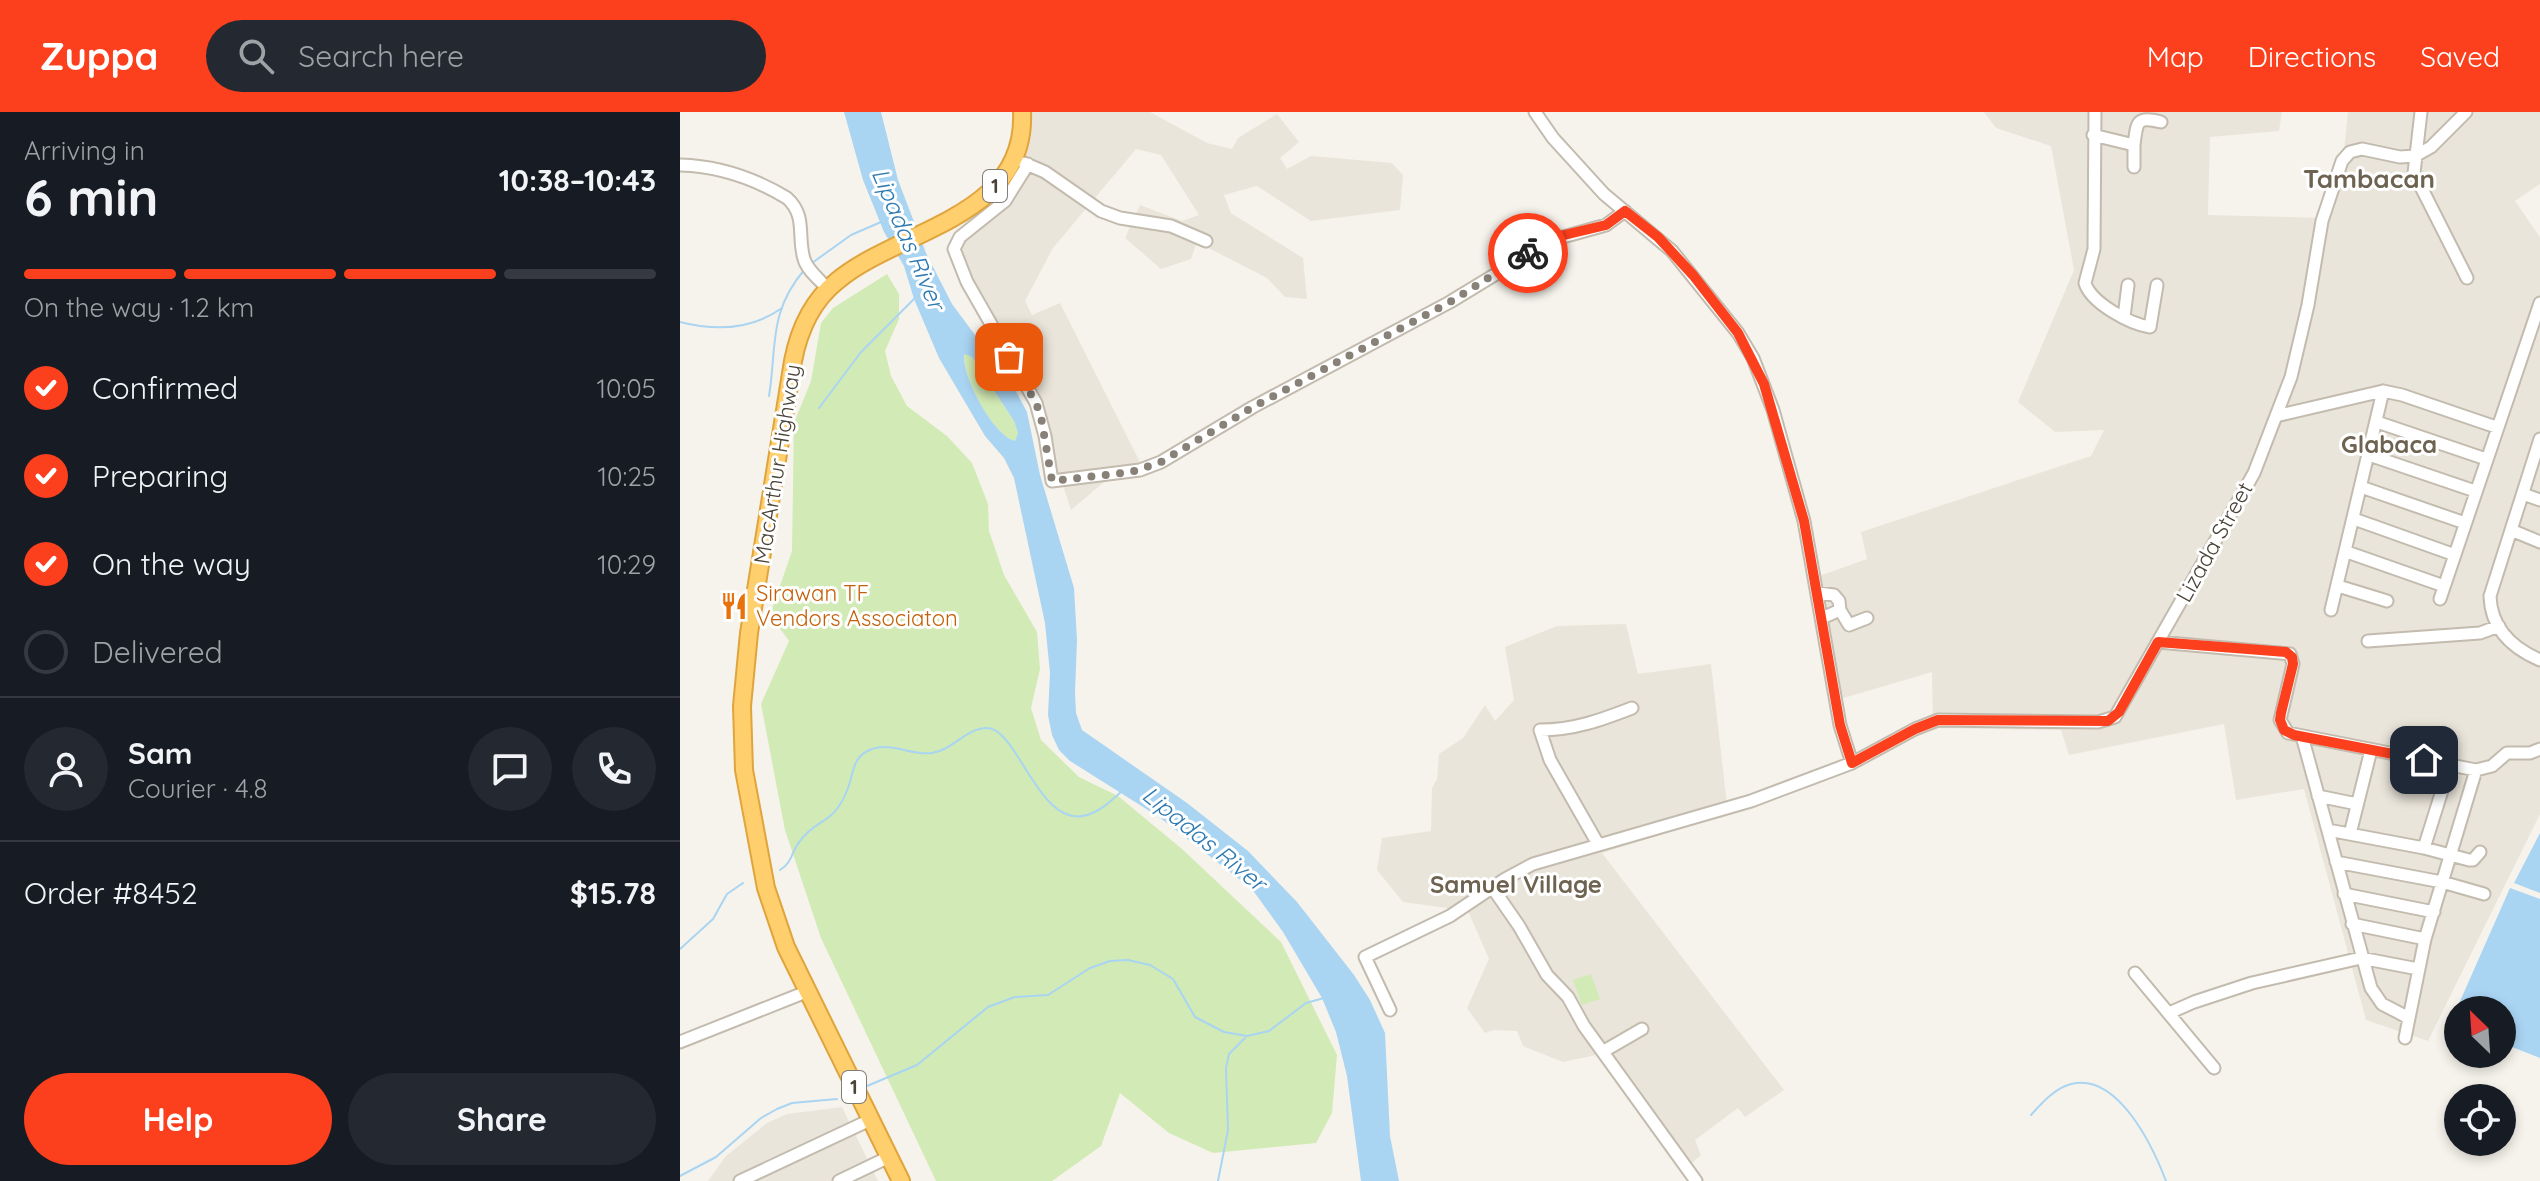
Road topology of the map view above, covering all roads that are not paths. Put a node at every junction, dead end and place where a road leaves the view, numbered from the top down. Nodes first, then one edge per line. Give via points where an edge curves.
1 (1022, 112) edge
2 (1535, 112) edge
3 (2095, 112) edge
4 (2466, 112) edge
5 (2421, 113) edge
6 (2161, 122) dead end
7 (2093, 135) junction
8 (2134, 145) junction
9 (2415, 156) junction
10 (1020, 161) junction
11 (680, 165) edge
12 (2134, 167) dead end
13 (1625, 211) junction
14 (1206, 241) dead end
15 (2467, 278) dead end
16 (2128, 285) dead end
17 (2157, 285) dead end
18 (828, 289) junction
19 (2540, 303) edge
20 (2124, 317) junction
21 (2383, 391) junction
22 (2276, 416) junction
23 (2377, 422) junction
24 (2496, 427) junction
25 (2540, 439) edge
26 (2369, 455) junction
27 (2486, 459) junction
28 (2361, 487) junction
29 (2475, 491) junction
30 (2523, 494) junction
31 (2540, 500) edge
32 (2354, 519) junction
33 (2465, 523) junction
34 (2511, 530) junction
35 (2540, 542) edge
36 (2347, 552) junction
37 (2455, 555) junction
38 (2338, 586) junction
39 (2444, 586) junction
40 (1818, 593) junction
41 (2440, 599) dead end
42 (2387, 601) dead end
43 (1840, 610) junction
44 (2331, 610) dead end
45 (1822, 618) junction
46 (1867, 618) dead end
47 (2499, 626) junction
48 (2368, 641) dead end
49 (2158, 642) junction
50 (2540, 660) edge
51 (1632, 708) dead end
52 (2302, 736) junction
53 (2540, 749) edge
54 (2371, 750) junction
55 (1852, 763) junction
56 (2450, 765) junction
57 (2476, 770) junction
58 (2318, 796) junction
59 (2357, 804) junction
60 (2328, 830) junction
61 (2350, 834) junction
62 (1598, 844) junction
63 (2424, 848) junction
64 (2480, 852) dead end
65 (2449, 855) junction
66 (2336, 862) junction
67 (2442, 882) junction
68 (1492, 887) junction
69 (2344, 894) junction
70 (2484, 894) dead end
71 (2434, 912) junction
72 (2352, 924) junction
73 (2425, 939) junction
74 (2361, 958) junction
75 (2418, 969) junction
76 (2135, 973) dead end
77 (806, 992) junction
78 (1390, 1010) dead end
79 (2169, 1013) junction
80 (2407, 1017) junction
81 (1642, 1029) dead end
82 (2405, 1038) dead end
83 (680, 1042) edge
84 (1604, 1051) junction
85 (2214, 1068) dead end
86 (870, 1120) junction
87 (889, 1157) junction
88 (740, 1181) edge
89 (840, 1181) edge
90 (901, 1181) edge
91 (1696, 1181) edge

1 - 10 highway, MacArthur Highway / 1
2 - 13 street via 1563,149
3 - 7 street
4 - 9 street
5 - 9 street
6 - 8 street via 2141,120
7 - 8 street
7 - 20 street via 2094,249 2085,283 2099,303
8 - 12 street
9 - 15 street via 2414,173 2422,192
9 - 22 street, Lizada Street via 2362,149 2342,161 2322,221 2291,377
10 - 13 street via 1005,201 960,237 954,249 967,282 1036,403 1052,481 1131,472 1161,462 1552,240 1606,225
10 - 14 street via 1101,211 1171,226
10 - 18 highway, MacArthur Highway / 1 via 981,200 852,270
11 - 18 street via 728,172 787,198 801,223 805,263
13 - 40 street via 1672,251 1753,358 1804,521
16 - 20 street
17 - 20 street via 2152,326
18 - 77 highway, MacArthur Highway / 1 via 797,343 749,633 742,706 744,770 758,851 775,918
19 - 24 street
21 - 22 street
21 - 23 street
21 - 24 street
22 - 49 street, Lizada Street via 2254,473
23 - 26 street
23 - 27 street
24 - 27 street
25 - 30 street
26 - 28 street
26 - 29 street
27 - 29 street
28 - 32 street
28 - 33 street
29 - 33 street
30 - 31 street
30 - 34 street
32 - 36 street
32 - 37 street
33 - 37 street
34 - 35 street
34 - 47 street via 2490,596
36 - 38 street
36 - 39 street
37 - 39 street
38 - 42 street
38 - 44 street
39 - 41 street
40 - 43 street via 1834,595
40 - 45 street
43 - 45 street
43 - 46 street via 1849,625
45 - 55 street via 1840,725
47 - 48 street via 2480,633
47 - 50 street via 2511,644
49 - 52 street via 2290,654 2293,664 2280,720 2288,733
49 - 55 street, Lizada Street via 2119,712 2108,721 1938,720
51 - 62 street via 1582,726 1540,730 1550,760
52 - 54 street
52 - 58 street
53 - 57 street via 2507,753 2492,766
54 - 56 street
54 - 59 street
55 - 62 street via 1751,801
56 - 57 street
56 - 63 street
57 - 65 street
58 - 59 street
58 - 60 street
59 - 61 street
60 - 61 street
60 - 66 street
61 - 63 street
62 - 68 street via 1533,864
63 - 65 street
64 - 65 street via 2473,860
65 - 67 street
66 - 67 street
66 - 69 street
67 - 70 street
67 - 71 street
68 - 78 street via 1450,916 1365,957
68 - 84 street via 1547,975
69 - 71 street
69 - 72 street
71 - 73 street
72 - 73 street
72 - 74 street
73 - 75 street
74 - 75 street
74 - 79 street via 2252,983
74 - 80 street via 2376,998
75 - 80 street
76 - 79 street
77 - 83 street
77 - 86 highway, MacArthur Highway / 1
79 - 85 street
80 - 82 street
81 - 84 street
84 - 91 street
86 - 87 highway, MacArthur Highway / 1
86 - 88 street
87 - 89 street
87 - 90 highway, MacArthur Highway / 1

